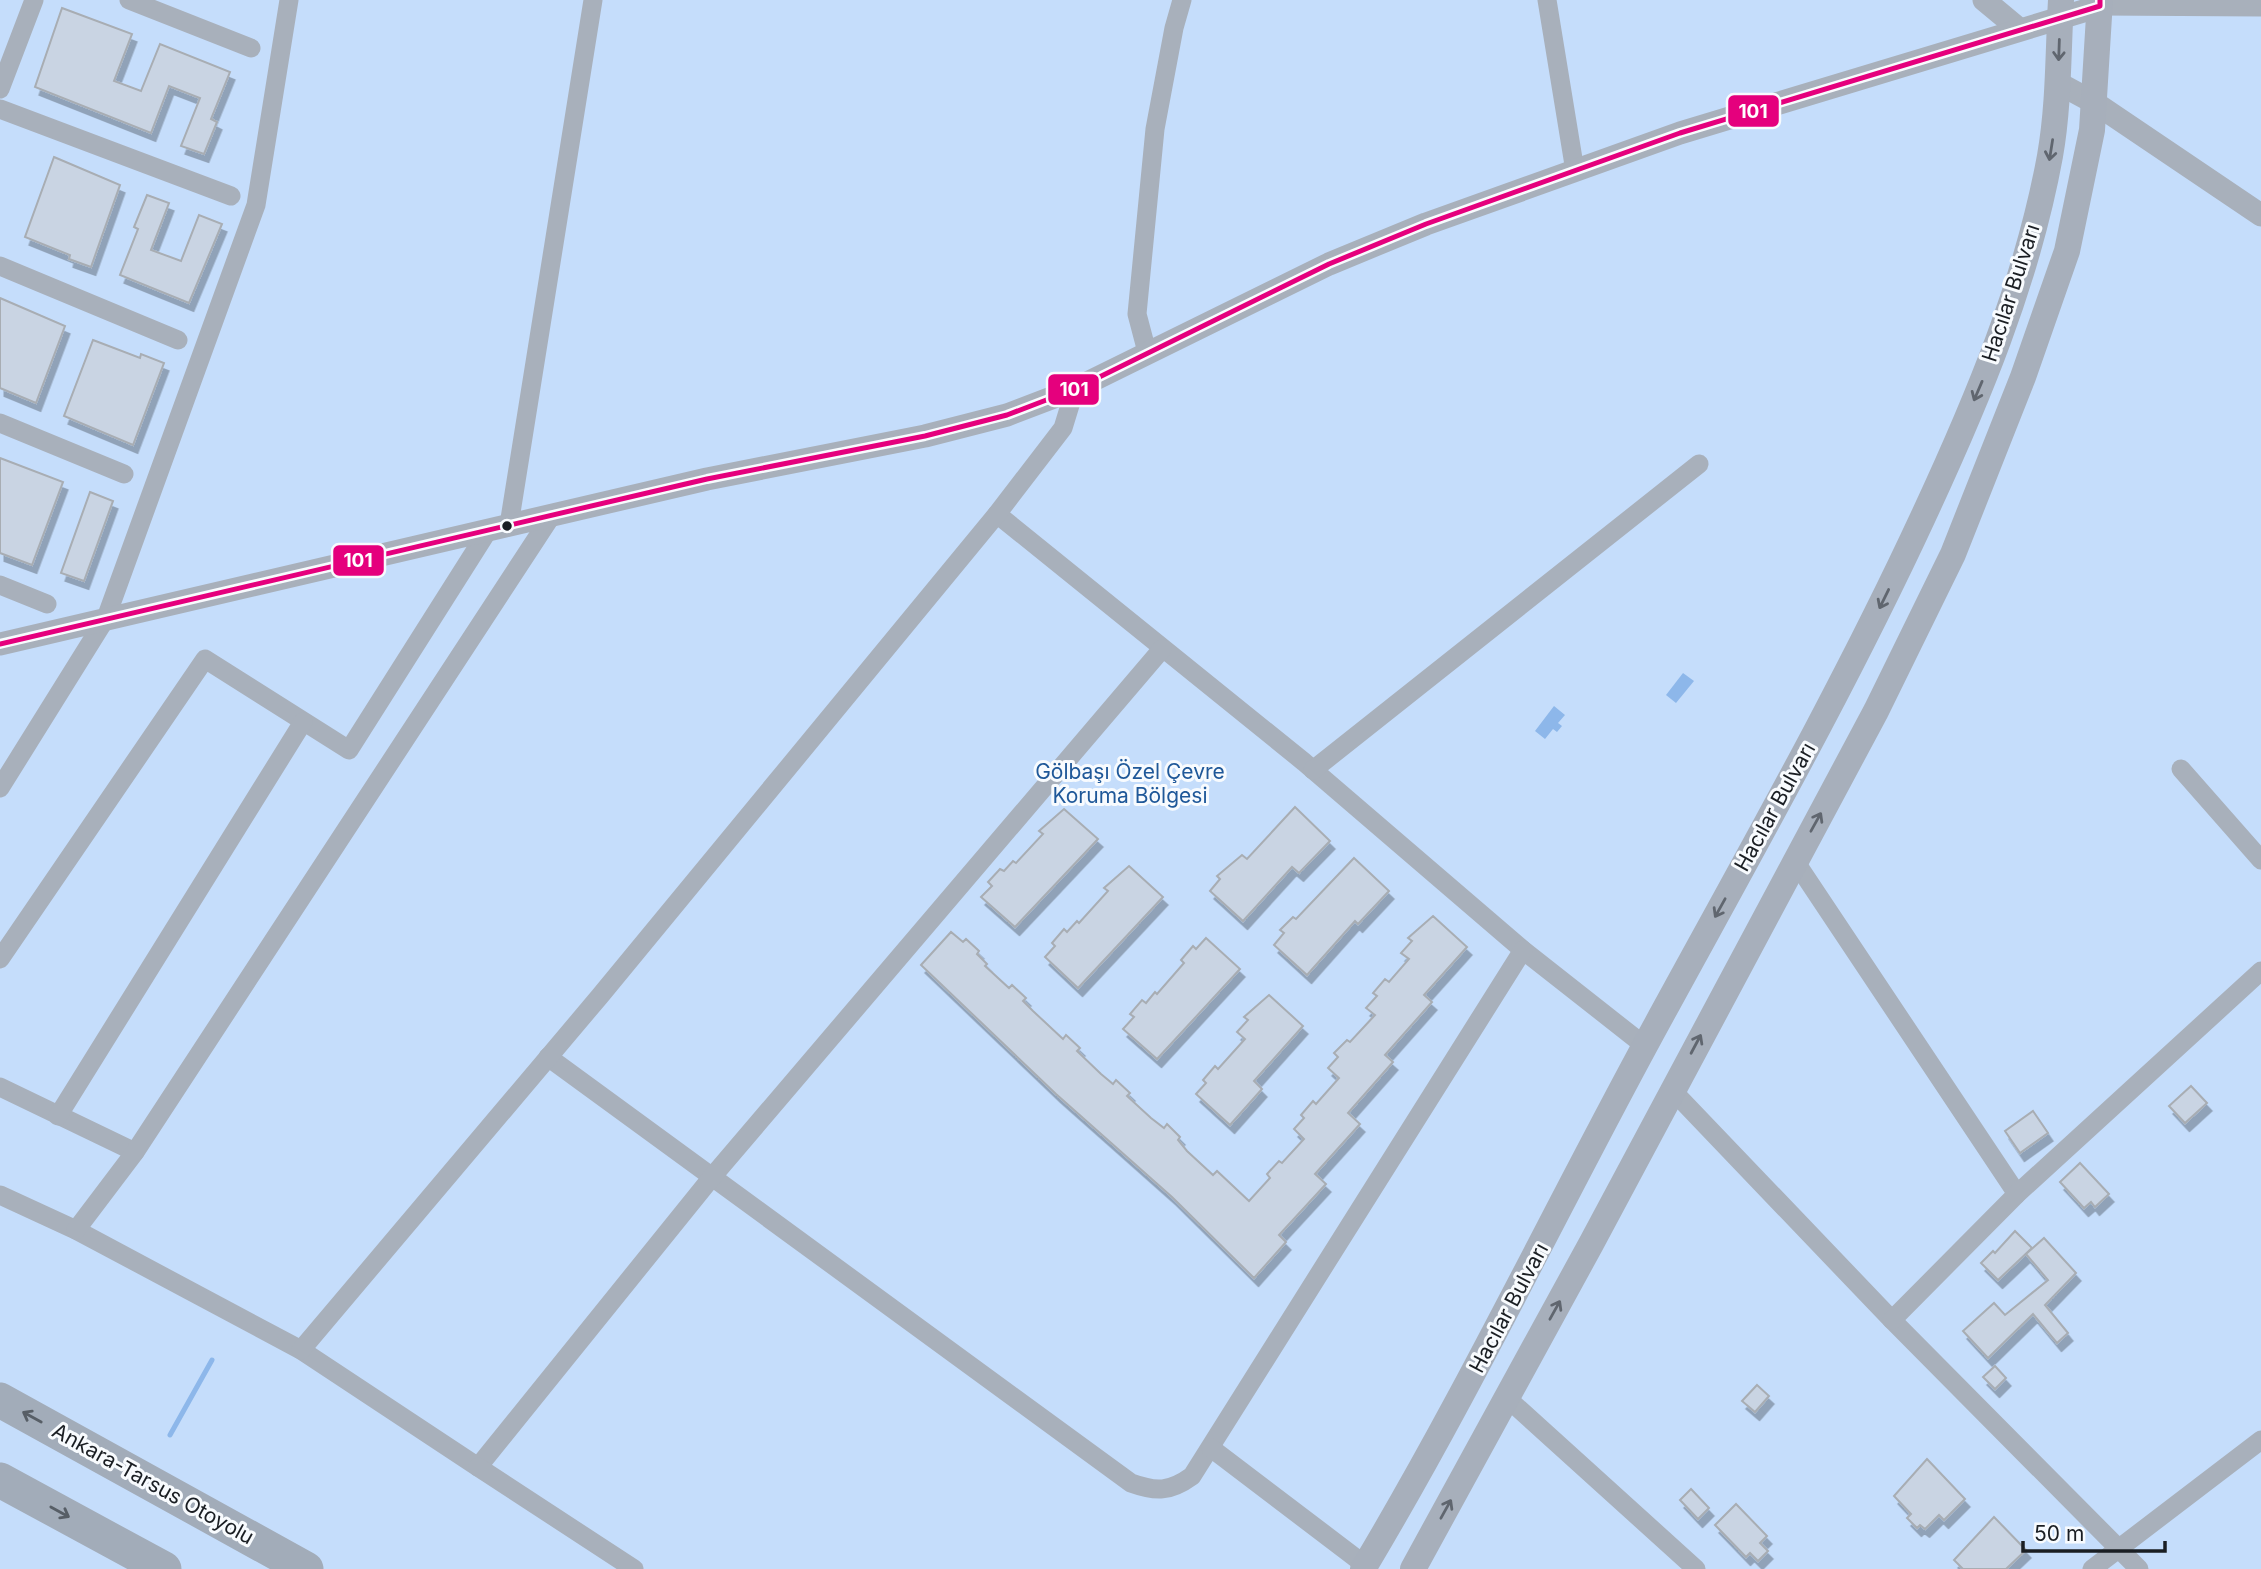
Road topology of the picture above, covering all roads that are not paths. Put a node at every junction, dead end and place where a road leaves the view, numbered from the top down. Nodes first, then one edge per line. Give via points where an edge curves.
1 (34, 0) edge
2 (129, 0) edge
3 (289, 0) edge
4 (593, 0) edge
5 (1182, 0) edge
6 (1547, 0) edge
7 (1984, 0) edge
8 (2100, 3) edge
9 (2261, 7) edge
10 (2061, 8) edge
11 (2019, 29) junction
12 (251, 48) dead end
13 (2058, 82) junction
14 (0, 89) edge
15 (2095, 103) junction
16 (0, 109) edge
17 (1575, 171) junction
18 (231, 196) dead end
19 (2261, 215) edge
20 (0, 266) edge
21 (178, 340) dead end
22 (1147, 352) junction
23 (1075, 389) junction
24 (0, 423) edge
25 (1699, 464) dead end
26 (124, 474) dead end
27 (997, 514) junction
28 (552, 515) junction
29 (499, 527) junction
30 (0, 585) edge
31 (47, 604) dead end
32 (106, 618) junction
33 (0, 644) edge
34 (1162, 649) junction
35 (303, 722) junction
36 (2181, 769) dead end
37 (1313, 770) junction
38 (0, 788) edge
39 (2261, 860) edge
40 (1795, 861) junction
41 (1523, 950) junction
42 (0, 959) edge
43 (2261, 971) edge
44 (1645, 1046) junction
45 (548, 1057) junction
46 (0, 1087) edge
47 (1672, 1090) junction
48 (58, 1116) junction
49 (135, 1152) junction
50 (712, 1177) junction
51 (2017, 1194) junction
52 (0, 1195) edge
53 (76, 1230) junction
54 (1892, 1320) junction
55 (301, 1350) junction
56 (1507, 1398) junction
57 (0, 1400) edge
58 (2261, 1440) edge
59 (1212, 1448) junction
60 (478, 1467) junction
61 (0, 1479) edge
62 (2117, 1549) junction
63 (1364, 1567) edge
64 (164, 1569) edge
65 (306, 1569) edge
66 (634, 1569) edge
67 (1413, 1569) edge
68 (1696, 1569) edge
69 (2092, 1569) edge
70 (2139, 1569) edge

1 - 14 street
2 - 12 street
3 - 32 street via 256,205
4 - 29 street
5 - 22 street via 1155,129 1137,314
6 - 17 street
7 - 11 street
8 - 9 street
8 - 10 street
8 - 15 main road, Hacılar Bulvarı
10 - 11 street
10 -> 13 main road, Hacılar Bulvarı
11 - 17 street via 1680,133
13 - 15 street
13 -> 44 main road, Hacılar Bulvarı via 2050,157 2020,274 1943,474 1841,685
15 - 19 street
40 -> 15 main road, Hacılar Bulvarı via 1905,657 1973,508 2067,251 2088,163
16 - 18 street
17 - 22 street via 1329,264
20 - 21 street
22 - 23 street
23 - 27 street via 1063,428
23 - 28 street via 972,425
24 - 26 street
25 - 37 street
27 - 34 street
27 - 45 street
28 - 29 street
28 - 49 street
29 - 32 street
29 - 35 street via 349,750
30 - 31 street
32 - 33 street
32 - 38 street
34 - 37 street
34 - 50 street
35 - 42 street via 205,659
35 - 48 street
36 - 39 street
37 - 41 street
47 -> 40 main road, Hacılar Bulvarı
40 - 51 street
41 - 44 street
41 - 59 street
43 - 51 street
44 - 63 main road, Hacılar Bulvarı via 1493,1339
45 - 50 street
45 - 55 street
46 - 48 street
47 - 54 street
56 -> 47 main road, Hacılar Bulvarı
48 - 49 street
49 - 53 street
50 - 59 street via 1131,1483 1156,1491 1177,1487 1192,1476
50 - 60 street
51 - 54 street
52 - 53 street
53 - 55 street
54 - 62 street
55 - 60 street
67 -> 56 main road, Hacılar Bulvarı
56 - 68 street
65 -> 57 highway, Ankara-Tarsus Otoyolu
58 - 62 street
59 - 63 street
60 - 66 street
61 -> 64 highway
62 - 69 street
62 - 70 street

